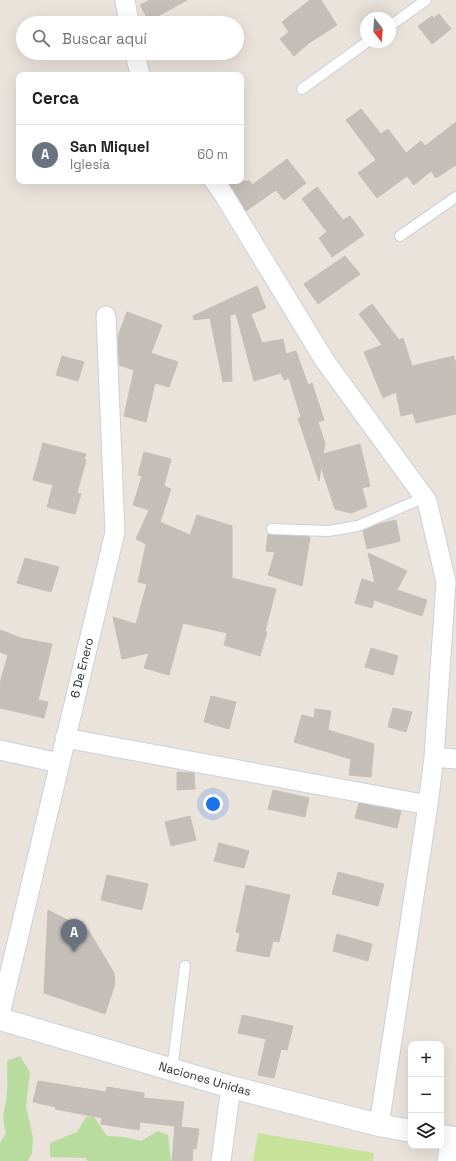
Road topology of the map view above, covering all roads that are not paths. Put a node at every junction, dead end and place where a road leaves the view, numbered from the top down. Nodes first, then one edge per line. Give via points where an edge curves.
1 (125, 0) edge
2 (426, 0) edge
3 (128, 16) edge
4 (396, 22) edge
5 (360, 47) edge
6 (137, 60) edge
7 (139, 72) edge
8 (302, 89) dead end
9 (216, 184) edge
10 (456, 197) edge
11 (400, 236) dead end
12 (106, 316) dead end
13 (425, 497) junction
14 (272, 529) dead end
15 (65, 738) junction
16 (0, 750) edge
17 (434, 757) junction
18 (456, 760) edge
19 (59, 763) junction
20 (428, 805) junction
21 (186, 966) dead end
22 (0, 1014) edge
23 (0, 1019) edge
24 (172, 1070) junction
25 (231, 1087) junction
26 (379, 1125) junction
27 (408, 1130) edge
28 (449, 1137) edge
29 (221, 1161) edge
30 (447, 1161) edge

1 - 3 street
2 - 4 lane
5 - 8 lane
6 - 7 street
9 - 13 street via 325,361
10 - 11 lane
12 - 15 street, 6 De Enero via 114,532
13 - 14 lane via 358,526 328,531
13 - 17 street via 446,582
15 - 19 street, 6 De Enero
15 - 20 street
16 - 19 street
17 - 18 street
17 - 20 street
19 - 22 street, 6 De Enero
20 - 26 street
21 - 24 lane
23 - 24 street, Naciones Unidas
24 - 25 street, Naciones Unidas
25 - 26 street, Naciones Unidas
25 - 29 street
26 - 27 street, Naciones Unidas
28 - 30 street

